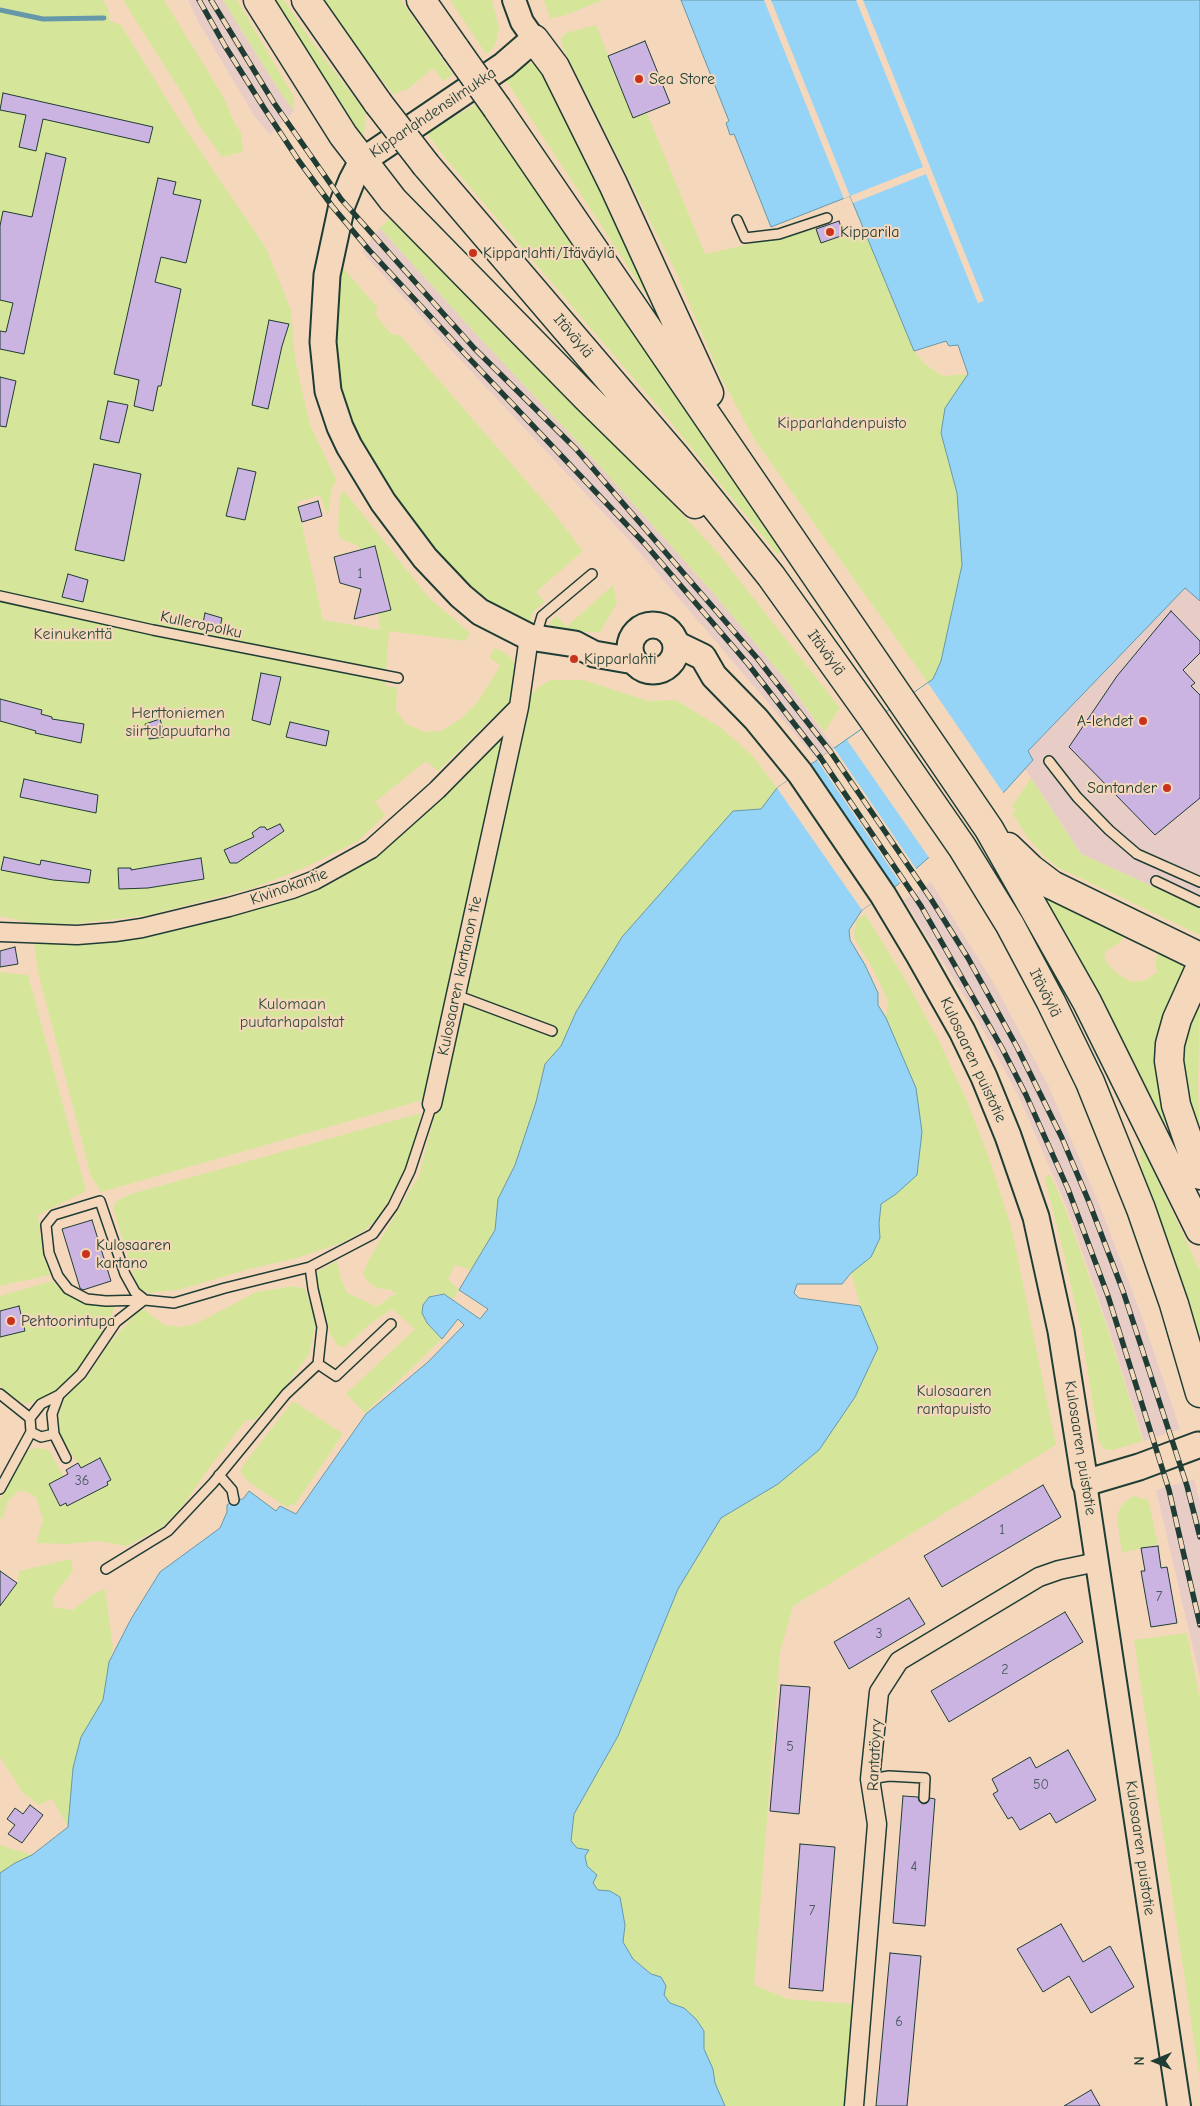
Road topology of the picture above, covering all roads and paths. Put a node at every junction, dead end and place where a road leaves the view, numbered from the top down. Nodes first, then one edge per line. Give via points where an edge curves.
1 (258, 0) edge
2 (306, 0) edge
3 (421, 0) edge
4 (514, 0) edge
5 (534, 39) junction
6 (362, 161) junction
7 (827, 218) dead end
8 (738, 220) dead end
9 (740, 463) junction
10 (592, 574) dead end
11 (771, 576) junction
12 (0, 596) edge
13 (532, 638) junction
14 (633, 651) junction
15 (673, 654) junction
16 (398, 678) dead end
17 (519, 707) junction
18 (1049, 761) dead end
19 (989, 829) junction
20 (1156, 881) dead end
21 (1200, 882) edge
22 (1200, 902) edge
23 (0, 932) edge
24 (1200, 957) edge
25 (1200, 968) edge
26 (456, 995) junction
27 (552, 1031) dead end
28 (432, 1104) joint
29 (1200, 1175) edge
30 (1200, 1230) edge
31 (310, 1267) junction
32 (145, 1300) junction
33 (391, 1324) dead end
34 (318, 1364) junction
35 (1200, 1393) edge
36 (0, 1394) edge
37 (60, 1395) junction
38 (30, 1418) junction
39 (31, 1432) junction
40 (54, 1434) junction
41 (1198, 1445) dead end
42 (66, 1458) dead end
43 (219, 1475) junction
44 (1085, 1483) junction
45 (0, 1489) edge
46 (234, 1500) dead end
47 (1097, 1562) junction
48 (106, 1569) dead end
49 (870, 1779) junction
50 (924, 1798) dead end
51 (854, 2106) edge
52 (1179, 2106) edge

1 - 6 highway via 317,96
2 - 11 highway, Itäväylä, bridge via 426,165 674,455
3 - 9 highway, Itäväylä, bridge
4 - 5 street via 522,22
5 - 6 main road, Kipparlahdensilmukka via 504,65
5 - 9 highway via 555,67 613,184
6 - 11 highway via 393,200 587,398
6 - 13 main road, Kipparlahdensilmukka via 342,205 333,239 323,319 328,391 340,427 383,502 425,558 480,612
7 - 8 lane via 779,234 745,238
9 - 19 highway, Itäväylä
10 - 13 lane via 542,616
11 - 35 highway, Itäväylä via 962,848 1010,925 1051,1002 1090,1082 1147,1226
12 - 16 lane, Kulleropolku via 172,634
13 - 14 main road, Kipparlahdensilmukka via 575,644 594,654
13 - 17 street, Kulosaaren kartanon tie
14 - 15 main road via 641,668 651,672 661,670
14 - 15 main road via 637,632 655,625 672,634
15 - 44 main road, Kulosaaren puistotie via 714,676 762,726 800,773 883,895 962,1031 988,1086 1022,1176 1042,1242 1061,1331
17 - 23 street, Kivinokantie via 437,790 371,849 314,880 229,907 142,928 77,934
17 - 26 street, Kulosaaren kartanon tie
18 - 21 lane via 1077,797 1137,854
19 - 24 highway via 1031,869 1052,884
19 - 30 highway, Itäväylä via 1087,1002
20 - 22 lane
25 - 29 highway via 1177,1019 1170,1044 1170,1061 1176,1104
26 - 27 lane
26 - 28 street, Kulosaaren kartanon tie
28 - 31 lane, Kulosaaren kartanon tie via 410,1171 393,1206 373,1234
31 - 32 lane, Kulosaaren kartanon tie via 174,1303
31 - 34 lane via 322,1327
32 - 32 lane, Kulosaaren kartanon tie via 87,1299 68,1289 58,1276 49,1253 46,1225 54,1215 100,1201 125,1274 135,1292
32 - 37 lane via 116,1322 81,1374
33 - 34 lane via 336,1376
34 - 43 lane via 286,1394
36 - 38 lane
37 - 38 lane via 41,1404
37 - 40 lane via 52,1414
38 - 39 lane
39 - 40 lane via 41,1436
39 - 45 lane
40 - 42 lane
41 - 44 main road
43 - 46 lane via 232,1490
43 - 48 lane via 168,1531
44 - 47 street, Kulosaaren puistotie
47 - 49 street, Rantatöyry via 1039,1578 899,1662 879,1692
47 - 52 street, Kulosaaren puistotie
49 - 50 lane via 889,1776 925,1778
49 - 51 street, Rantatöyry via 877,1824

